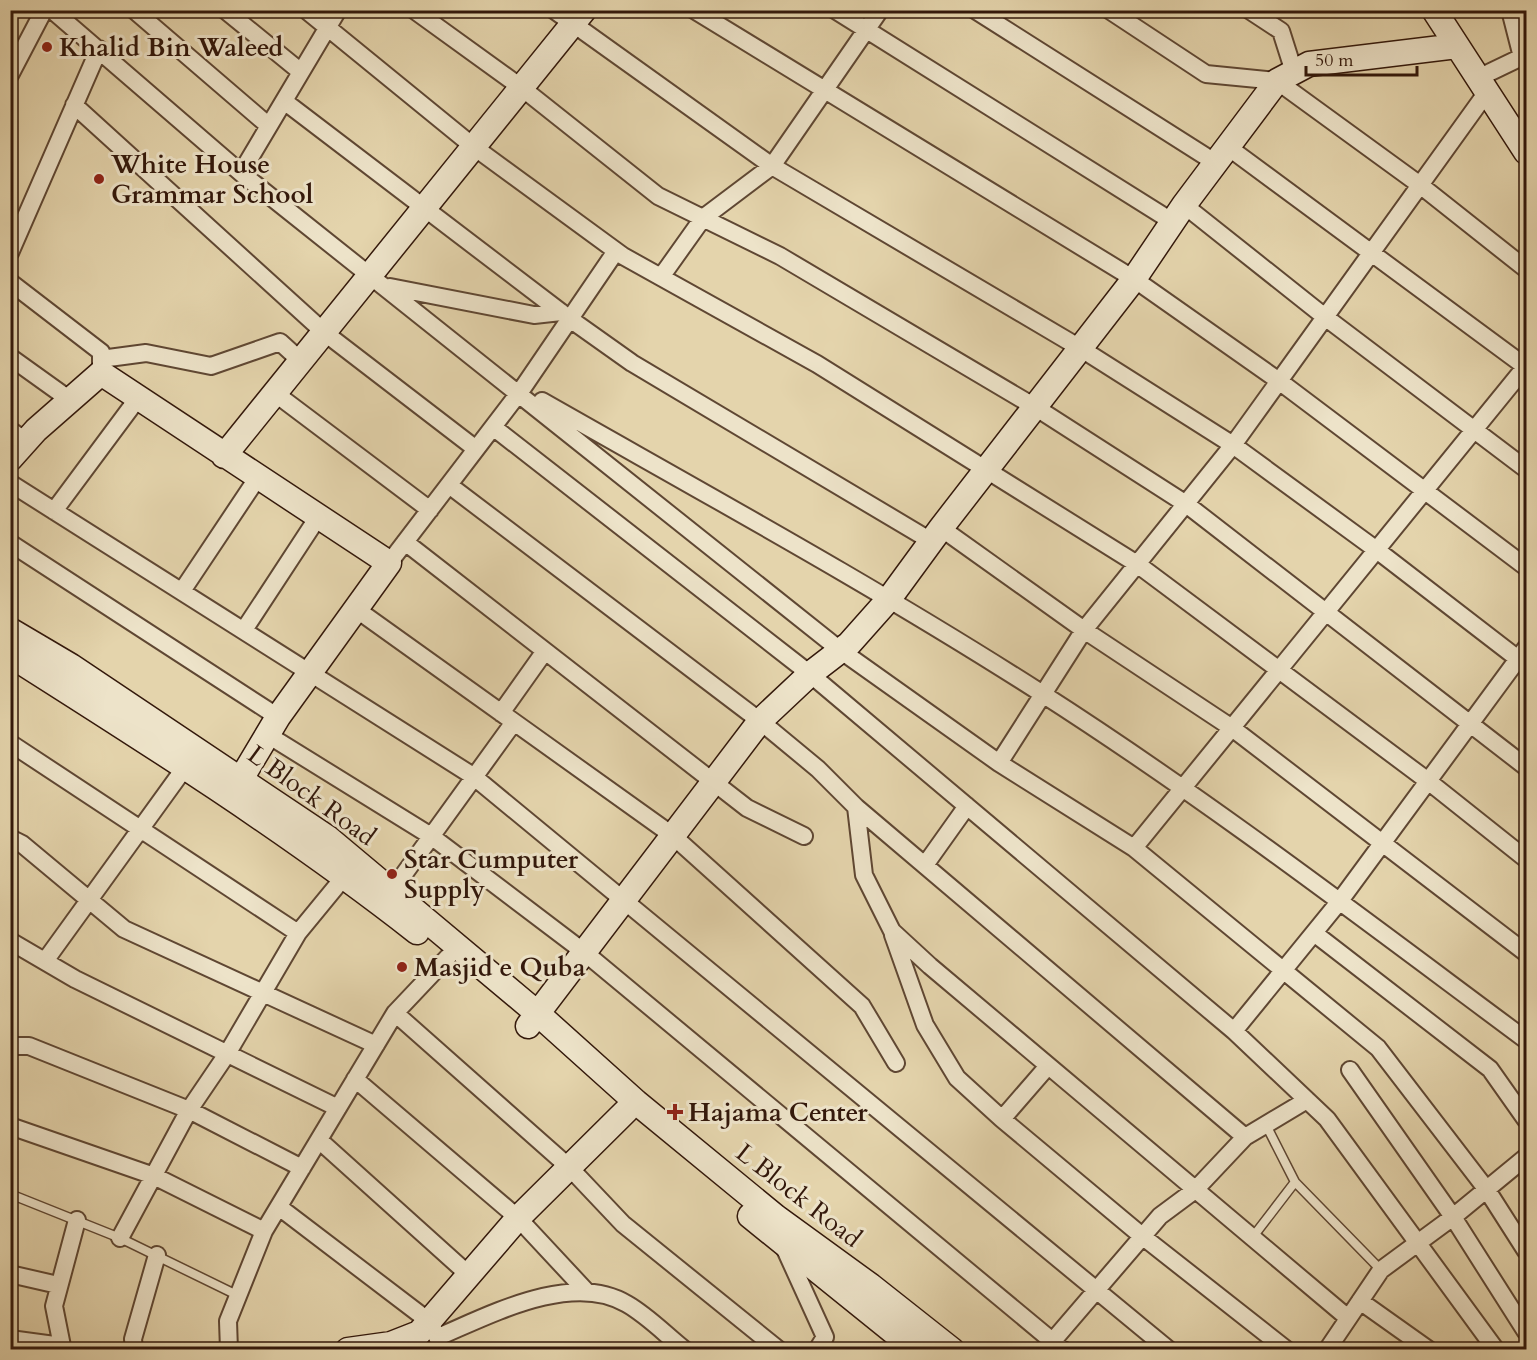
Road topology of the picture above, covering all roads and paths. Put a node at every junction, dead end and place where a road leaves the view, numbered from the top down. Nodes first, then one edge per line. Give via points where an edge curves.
1 (44, 10) edge
2 (52, 10) edge
3 (135, 10) edge
4 (225, 10) edge
5 (306, 10) edge
6 (338, 10) edge
7 (414, 10) edge
8 (694, 10) edge
9 (835, 10) edge
10 (880, 10) edge
11 (975, 10) edge
12 (1109, 10) edge
13 (1249, 10) edge
14 (1434, 10) edge
15 (1510, 10) edge
16 (570, 15) edge
17 (328, 28) junction
18 (867, 30) junction
19 (1457, 46) junction
20 (99, 49) junction
21 (1524, 56) edge
22 (301, 72) junction
23 (10, 75) edge
24 (1285, 77) junction
25 (1483, 85) junction
26 (522, 88) junction
27 (825, 90) junction
28 (284, 100) junction
29 (74, 105) junction
30 (269, 126) junction
31 (1524, 142) edge
32 (474, 147) junction
33 (1222, 155) junction
34 (772, 166) junction
35 (241, 173) junction
36 (1420, 185) junction
37 (426, 207) junction
38 (1179, 214) junction
39 (703, 218) junction
40 (616, 251) junction
41 (1373, 251) junction
42 (10, 254) edge
43 (1527, 269) edge
44 (661, 277) junction
45 (1134, 279) junction
46 (379, 280) junction
47 (10, 282) edge
48 (565, 316) junction
49 (1325, 317) junction
50 (325, 333) junction
51 (1080, 348) junction
52 (10, 357) edge
53 (302, 362) junction
54 (101, 366) junction
55 (1526, 367) edge
56 (1279, 381) junction
57 (520, 391) junction
58 (276, 394) junction
59 (138, 399) junction
60 (70, 400) junction
61 (1035, 407) junction
62 (493, 427) junction
63 (1476, 428) junction
64 (18, 436) edge
65 (1233, 445) junction
66 (476, 449) junction
67 (224, 456) junction
68 (10, 459) edge
69 (988, 468) junction
70 (1527, 469) edge
71 (258, 477) junction
72 (10, 483) edge
73 (449, 485) junction
74 (1427, 490) junction
75 (1185, 504) junction
76 (54, 510) junction
77 (430, 510) junction
78 (318, 517) junction
79 (936, 535) junction
80 (405, 542) junction
81 (10, 543) edge
82 (1378, 550) junction
83 (389, 563) junction
84 (1137, 564) junction
85 (1527, 567) edge
86 (182, 591) junction
87 (889, 599) junction
88 (356, 609) junction
89 (1328, 612) junction
90 (10, 630) edge
91 (244, 630) junction
92 (1084, 630) junction
93 (840, 650) junction
94 (545, 651) junction
95 (10, 655) edge
96 (1524, 657) edge
97 (1279, 671) junction
98 (311, 672) junction
99 (810, 674) junction
100 (1043, 694) junction
101 (508, 717) junction
102 (760, 721) junction
103 (1470, 724) junction
104 (273, 726) junction
105 (1232, 728) junction
106 (10, 743) edge
107 (999, 763) junction
108 (186, 766) junction
109 (1527, 767) edge
110 (473, 777) junction
111 (242, 779) junction
112 (1428, 781) junction
113 (712, 782) junction
114 (1182, 789) junction
115 (967, 806) junction
116 (855, 807) junction
117 (139, 830) junction
118 (672, 835) junction
119 (431, 836) junction
120 (804, 836) dead end
121 (10, 838) edge
122 (1383, 843) junction
123 (1134, 848) junction
124 (1527, 859) edge
125 (925, 865) junction
126 (344, 876) junction
127 (387, 898) junction
128 (624, 899) junction
129 (88, 900) junction
130 (1339, 902) junction
131 (892, 931) junction
132 (298, 933) junction
133 (1314, 933) junction
134 (10, 941) edge
135 (584, 952) junction
136 (1527, 953) edge
137 (448, 957) junction
138 (45, 961) junction
139 (1284, 969) junction
140 (263, 994) junction
141 (395, 1013) junction
142 (533, 1019) junction
143 (1234, 1030) junction
144 (1527, 1040) edge
145 (376, 1045) junction
146 (10, 1047) edge
147 (227, 1054) junction
148 (896, 1063) dead end
149 (1048, 1066) junction
150 (1350, 1070) dead end
151 (355, 1079) junction
152 (1307, 1101) junction
153 (338, 1108) junction
154 (189, 1110) junction
155 (626, 1112) junction
156 (1002, 1119) junction
157 (1527, 1120) edge
158 (1266, 1125) junction
159 (10, 1126) edge
160 (1245, 1137) junction
161 (319, 1140) junction
162 (1527, 1157) edge
163 (302, 1168) junction
164 (570, 1168) junction
165 (154, 1176) junction
166 (1295, 1182) junction
167 (1195, 1190) junction
168 (1487, 1190) junction
169 (10, 1194) edge
170 (279, 1207) junction
171 (1453, 1217) junction
172 (518, 1218) junction
173 (77, 1220) junction
174 (264, 1231) junction
175 (1142, 1236) junction
176 (120, 1238) junction
177 (1252, 1238) junction
178 (1419, 1242) junction
179 (782, 1243) junction
180 (1527, 1251) edge
181 (156, 1255) junction
182 (1381, 1270) junction
183 (10, 1274) edge
184 (470, 1275) junction
185 (58, 1285) junction
186 (1095, 1290) junction
187 (586, 1291) junction
188 (240, 1296) junction
189 (1360, 1301) junction
190 (1348, 1318) junction
191 (1527, 1332) edge
192 (430, 1338) edge
193 (10, 1339) edge
194 (1054, 1346) edge
195 (359, 1348) edge
196 (134, 1350) edge
197 (229, 1350) edge
198 (685, 1350) edge
199 (779, 1350) edge
200 (817, 1350) edge
201 (916, 1350) edge
202 (952, 1350) edge
203 (1169, 1350) edge
204 (1287, 1350) edge
205 (1327, 1350) edge
206 (1429, 1350) edge
207 (1496, 1350) edge

1 - 23 street
2 - 20 street
3 - 30 street
4 - 22 street
5 - 17 street
6 - 17 street
7 - 26 street
8 - 27 street
9 - 18 street
10 - 18 street
11 - 33 street
12 - 24 street via 1206,74
13 - 24 street via 1281,31
14 - 19 street
15 - 21 street
16 - 26 street
16 - 34 street
17 - 22 street
17 - 32 street
18 - 27 street
18 - 38 street
19 - 24 street via 1309,64
19 - 25 street
20 - 29 street
20 - 35 street
21 - 25 street
22 - 28 street
24 - 33 street
24 - 36 street
25 - 31 street
25 - 36 street
26 - 32 street
26 - 39 street via 658,196
27 - 34 street
27 - 45 street
28 - 30 street
28 - 37 street
29 - 42 street
29 - 50 street
30 - 35 street
32 - 37 street
32 - 40 street
33 - 38 street
33 - 41 street
34 - 39 street
34 - 51 street
35 - 46 street
36 - 41 street
36 - 43 street
37 - 46 street
37 - 48 street
38 - 45 street
38 - 49 street
39 - 44 street
39 - 61 street via 780,256
40 - 44 street
40 - 48 street
41 - 49 street
41 - 55 street
44 - 69 street via 817,364
45 - 51 street
45 - 56 street
46 - 48 street via 534,315
46 - 50 street
46 - 57 street
47 - 54 street via 101,352
48 - 57 street
48 - 79 street via 632,363
49 - 56 street
49 - 63 street
50 - 53 street
50 - 66 street
51 - 61 street
51 - 65 street
52 - 60 street
53 - 54 street via 280,342 212,366 146,353
53 - 58 street
54 - 59 street
54 - 60 street
55 - 63 street
56 - 65 street
56 - 74 street
57 - 62 street
57 - 87 street
57 - 93 street
58 - 67 street
58 - 77 street
59 - 67 street
59 - 76 street
60 - 64 street
61 - 69 street
61 - 75 street
62 - 66 street
62 - 99 street
63 - 70 street
63 - 74 street
64 - 68 street
65 - 75 street
65 - 82 street
66 - 73 street
67 - 71 street
69 - 79 street
69 - 84 street
71 - 78 street
71 - 86 street
72 - 76 street
73 - 77 street
73 - 102 street
74 - 82 street
74 - 85 street
75 - 84 street
75 - 89 street
76 - 86 street
77 - 80 street
78 - 83 street
78 - 91 street
79 - 87 street
79 - 92 street
80 - 83 street
80 - 94 street
81 - 104 street
82 - 89 street
82 - 96 street
83 - 88 street
84 - 92 street
84 - 97 street
86 - 91 street
87 - 93 street
87 - 100 street
88 - 98 street
88 - 101 street
89 - 97 street
89 - 103 street
90 - 111 street, L Block Road
91 - 98 street
92 - 100 street
92 - 105 street
93 - 99 street
93 - 107 street
94 - 101 street
94 - 113 street
95 - 108 street, L Block Road
96 - 103 street
97 - 105 street
97 - 112 street
98 - 104 street
98 - 110 street
99 - 102 street
99 - 115 street
100 - 107 street
100 - 114 street
101 - 110 street
101 - 118 street
102 - 113 street
102 - 116 street via 818,769
103 - 109 street
103 - 112 street
104 - 111 street
104 - 119 street
105 - 114 street
105 - 122 street
106 - 117 street
107 - 123 street
108 - 117 street
108 - 126 street, L Block Road
110 - 119 street
110 - 128 street
111 - 127 street, L Block Road via 328,838
112 - 122 street
112 - 124 street
113 - 118 street
113 - 120 street via 747,808
114 - 123 street
114 - 130 street
115 - 125 street
115 - 143 street
116 - 125 street
116 - 131 street via 864,875
117 - 129 street
117 - 132 street
118 - 128 street
118 - 148 street via 862,1006
119 - 127 street
119 - 135 street
121 - 129 street
122 - 130 street
122 - 136 street
123 - 139 street
125 - 160 street
126 - 127 street, L Block Road
126 - 132 street
127 - 137 street, L Block Road
127 - 142 street, L Block Road
128 - 135 street
128 - 186 street
129 - 138 street
129 - 140 street via 124,929
130 - 133 street
130 - 144 street
131 - 149 street
131 - 156 street via 925,1025 957,1078
132 - 140 street
133 - 139 street
133 - 157 street via 1490,1069
134 - 138 street
135 - 142 street
135 - 194 street
137 - 141 street
137 - 142 street, L Block Road
138 - 147 street
139 - 143 street
139 - 168 street via 1378,1048
140 - 145 street
140 - 147 street
141 - 145 street
141 - 164 street
142 - 155 street, L Block Road
142 - 202 street, L Block Road via 776,1217
143 - 152 street
145 - 151 street
146 - 154 street via 29,1046
147 - 153 street
147 - 154 street
149 - 156 street
149 - 167 street
150 - 171 street
151 - 153 street
151 - 172 street
152 - 158 street
152 - 178 street via 1327,1119
153 - 161 street
154 - 163 street
154 - 165 street
155 - 164 street
155 - 179 street, L Block Road
156 - 175 street
158 - 160 street
158 - 166 lane
159 - 165 street
160 - 167 street
161 - 163 street
161 - 184 street
162 - 168 street
163 - 170 street
164 - 172 street
164 - 199 street via 623,1224
165 - 174 street
165 - 176 street
166 - 177 lane
166 - 182 lane
167 - 175 street via 1160,1216
167 - 177 street
168 - 171 street
168 - 180 street
169 - 173 lane
170 - 174 street
170 - 192 street
171 - 178 street
171 - 191 street
172 - 184 street
172 - 187 street
173 - 176 lane
173 - 185 street
174 - 188 street
175 - 186 street
175 - 204 street
176 - 181 lane
177 - 190 street
178 - 182 street
178 - 207 street
179 - 200 street via 825,1337
179 - 201 street, L Block Road
181 - 188 lane
181 - 196 street via 133,1339
182 - 189 street
183 - 185 street
184 - 192 street
185 - 193 street via 54,1306 62,1346
186 - 194 street
186 - 203 street
187 - 192 street via 522,1302
187 - 198 street via 626,1303
188 - 197 street via 228,1321
189 - 190 street
189 - 206 street
190 - 205 street
192 - 195 street

